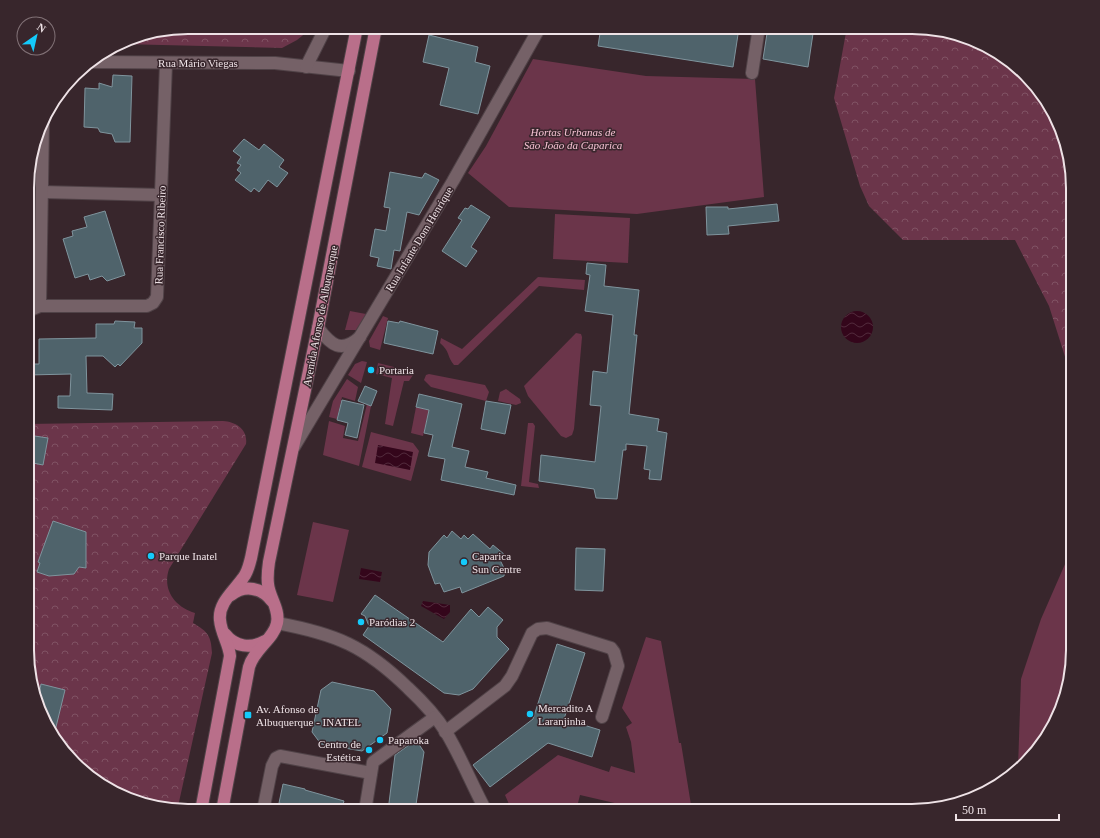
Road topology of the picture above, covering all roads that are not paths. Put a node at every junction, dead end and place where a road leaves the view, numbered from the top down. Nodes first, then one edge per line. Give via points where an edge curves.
1 (322, 34) edge
2 (356, 34) edge
3 (375, 34) edge
4 (536, 34) edge
5 (758, 34) edge
6 (99, 62) edge
7 (166, 64) junction
8 (306, 67) junction
9 (349, 71) junction
10 (752, 74) dead end
11 (43, 136) edge
12 (42, 192) junction
13 (161, 195) junction
14 (40, 306) junction
15 (34, 308) edge
16 (318, 328) junction
17 (362, 335) junction
18 (293, 448) junction
19 (228, 597) junction
20 (274, 603) junction
21 (277, 623) junction
22 (222, 629) junction
23 (267, 640) junction
24 (602, 717) dead end
25 (434, 718) junction
26 (445, 732) junction
27 (371, 773) junction
28 (202, 804) edge
29 (223, 804) edge
30 (264, 804) edge
31 (366, 804) edge
32 (482, 804) edge

1 - 8 street
2 - 9 main road, Avenida Afonso de Albuquerque
3 - 16 main road, Avenida Afonso de Albuquerque
4 - 17 street, Rua Infante Dom Henrique via 465,161
5 - 10 street
6 - 7 street, Rua Mário Viegas
7 - 8 street, Rua Mário Viegas via 275,63
7 - 13 street, Rua Francisco Ribeiro
8 - 9 street, Rua Mário Viegas
9 - 19 main road, Avenida Afonso de Albuquerque via 251,558 246,573
11 - 12 street
12 - 13 street
12 - 14 street
13 - 14 street, Rua Francisco Ribeiro via 158,288 153,303 138,307
14 - 15 street, Rua Francisco Ribeiro
16 - 17 street via 326,339 340,346 352,344
16 - 18 main road, Avenida Afonso de Albuquerque
17 - 18 street, Rua Infante Dom Henrique
18 - 20 main road, Avenida Afonso de Albuquerque via 268,572 268,583
19 - 20 main road via 243,589 252,588 268,596
19 - 22 main road, Avenida Afonso de Albuquerque via 220,611
20 - 21 main road, Avenida Afonso de Albuquerque
21 - 23 main road
21 - 25 street via 320,632 370,655 411,691
22 - 23 main road via 227,637 242,646 259,645
22 - 28 main road, Avenida Afonso de Albuquerque via 229,647 229,662
23 - 29 main road via 255,653 249,667
24 - 26 street via 618,666 614,652 611,648 547,628 532,633 505,686
25 - 26 street
25 - 27 street via 374,762
26 - 32 street
27 - 30 street via 285,756 276,758
27 - 31 street

